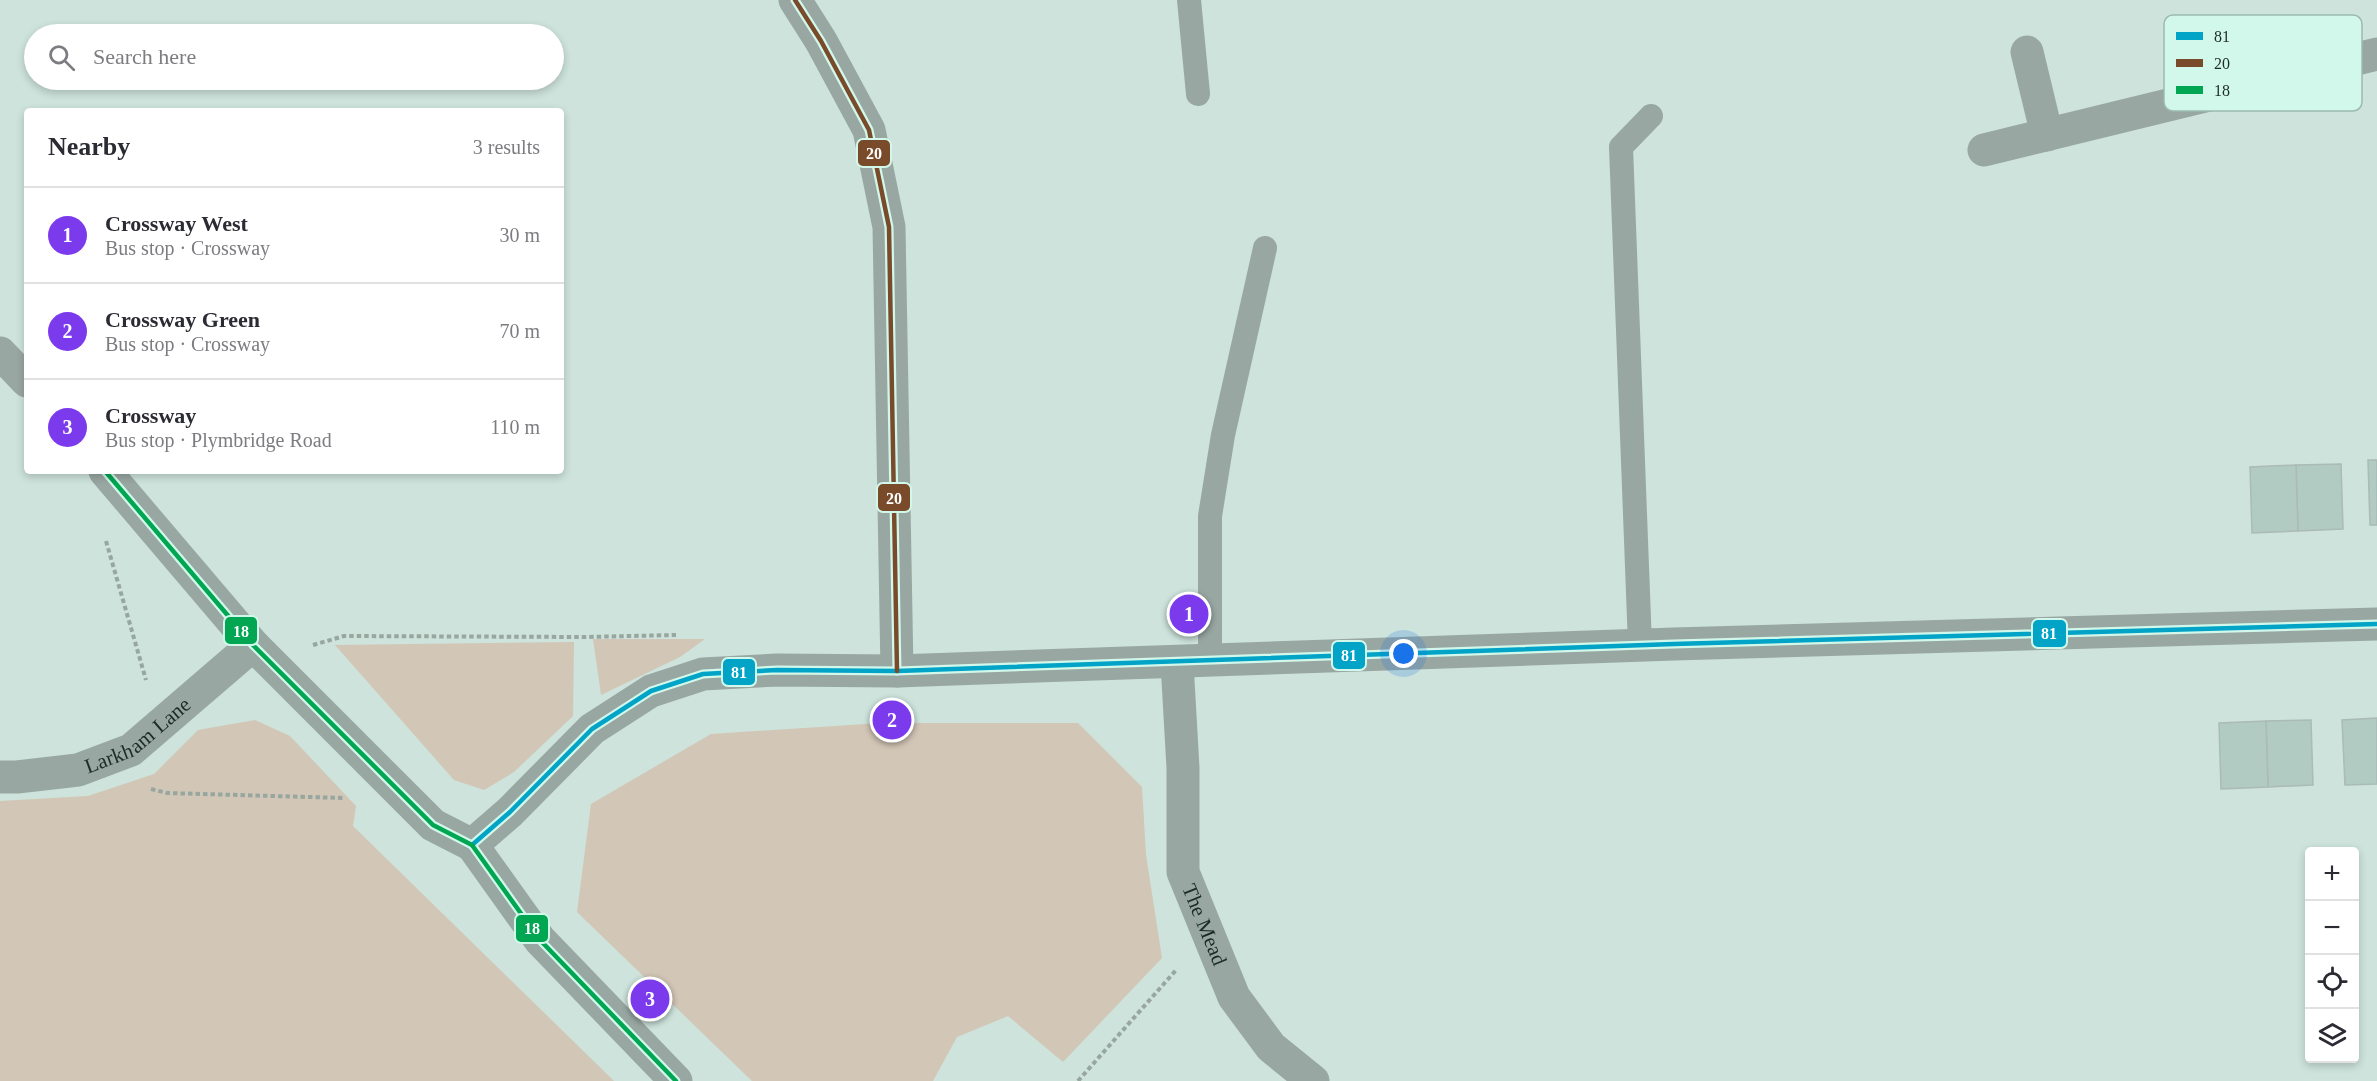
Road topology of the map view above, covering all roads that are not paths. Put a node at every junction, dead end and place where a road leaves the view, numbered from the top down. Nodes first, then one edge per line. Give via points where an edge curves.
1 (795, 0) edge
2 (1189, 0) edge
3 (2027, 52) dead end
4 (2377, 54) edge
5 (2362, 58) edge
6 (1197, 94) dead end
7 (2164, 106) edge
8 (1651, 116) dead end
9 (2047, 135) junction
10 (1984, 150) dead end
11 (1265, 248) dead end
12 (0, 353) edge
13 (24, 378) edge
14 (107, 474) edge
15 (2377, 624) edge
16 (1640, 645) junction
17 (260, 652) junction
18 (1210, 661) junction
19 (1177, 663) junction
20 (897, 671) junction
21 (0, 777) edge
22 (472, 845) junction
23 (676, 1081) edge
24 (1313, 1081) edge

1 - 20 street via 869,130 889,226
2 - 6 lane
3 - 9 street
4 - 5 street
7 - 9 street
8 - 16 lane via 1622,147
9 - 10 street
11 - 18 lane via 1223,435 1210,516
12 - 13 street
14 - 17 street
15 - 16 street
16 - 18 street
17 - 21 street, Larkham Lane via 131,750 78,770
17 - 22 street via 433,825
18 - 19 street
19 - 20 street
19 - 24 street, The Mead via 1183,872 1234,997 1271,1047
20 - 22 street via 703,674 651,691 592,729
22 - 23 street via 540,940

